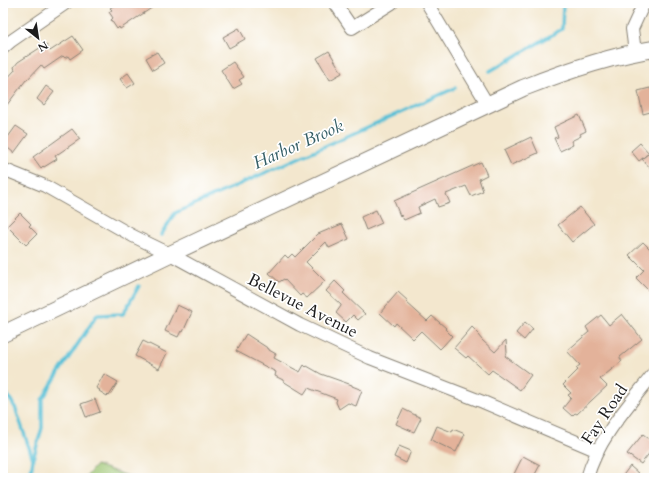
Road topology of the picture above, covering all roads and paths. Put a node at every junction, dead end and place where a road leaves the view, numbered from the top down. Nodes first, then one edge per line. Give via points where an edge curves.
1 (66, 3) edge
2 (335, 3) edge
3 (392, 3) edge
4 (427, 3) edge
5 (644, 3) edge
6 (3, 48) edge
7 (654, 48) edge
8 (636, 52) junction
9 (488, 105) junction
10 (3, 169) edge
11 (170, 254) junction
12 (3, 334) edge
13 (654, 372) edge
14 (598, 451) junction
15 (587, 478) edge

1 - 6 street
2 - 3 street via 352,28
4 - 9 street
5 - 8 street via 632,30
7 - 8 main road
8 - 9 main road via 560,73
9 - 11 main road
10 - 11 street, Bellevue Avenue via 45,186
11 - 12 main road
11 - 14 street, Bellevue Avenue via 300,326 370,358
13 - 14 street, Fay Road via 608,432
14 - 15 street, Fay Road

